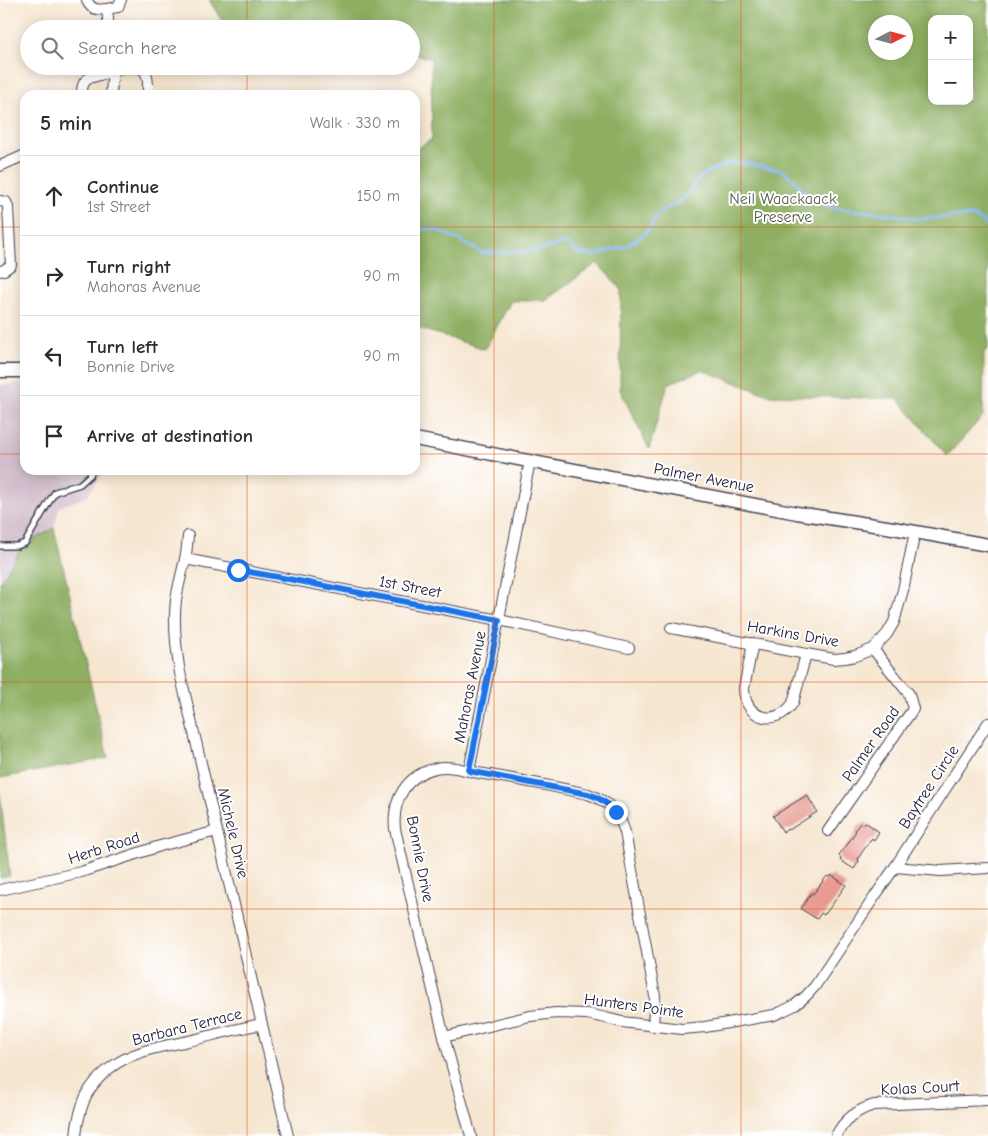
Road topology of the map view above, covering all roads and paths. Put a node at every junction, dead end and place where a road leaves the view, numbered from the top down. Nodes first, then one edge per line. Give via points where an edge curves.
1 (87, 0) edge
2 (121, 0) edge
3 (107, 9) junction
4 (108, 20) edge
5 (96, 75) edge
6 (113, 75) edge
7 (146, 75) edge
8 (82, 90) edge
9 (111, 90) edge
10 (148, 90) edge
11 (20, 157) edge
12 (0, 166) edge
13 (0, 201) edge
14 (0, 270) edge
15 (0, 371) edge
16 (20, 371) edge
17 (420, 440) edge
18 (530, 461) junction
19 (90, 475) edge
20 (914, 532) junction
21 (188, 536) dead end
22 (988, 545) edge
23 (0, 546) edge
24 (185, 559) junction
25 (499, 620) junction
26 (671, 628) dead end
27 (753, 643) junction
28 (629, 648) dead end
29 (873, 649) junction
30 (806, 654) junction
31 (988, 724) edge
32 (469, 771) junction
33 (217, 831) junction
34 (828, 831) dead end
35 (895, 867) junction
36 (988, 868) edge
37 (0, 890) edge
38 (262, 1024) junction
39 (653, 1026) junction
40 (444, 1037) junction
41 (988, 1100) edge
42 (76, 1136) edge
43 (288, 1136) edge
44 (471, 1136) edge
45 (836, 1136) edge

1 - 3 street via 92,8
2 - 3 street via 118,7
3 - 4 street
5 - 8 street via 84,80
6 - 9 street
7 - 10 street
11 - 12 street
13 - 14 street via 6,202 8,207 10,265
15 - 16 street
17 - 18 street, Palmer Avenue
18 - 20 street, Palmer Avenue
18 - 25 street, Mahoras Avenue
19 - 23 lane via 80,484 55,492 25,543
20 - 22 street, Palmer Avenue
20 - 29 street via 894,622
21 - 24 street, Michele Drive
24 - 25 street, 1st Street
24 - 33 street, Michele Drive via 176,601 176,650
25 - 28 street, 1st Street
25 - 32 street, Mahoras Avenue
26 - 27 street, Harkins Drive
27 - 30 street, Harkins Drive
27 - 30 street via 744,694 751,709 765,717 773,718 789,710
29 - 30 street, Harkins Drive via 845,658
29 - 34 street, Palmer Road via 909,694 913,709
31 - 35 street, Baytree Circle
32 - 39 street, Bonnie Drive via 596,796 616,812 625,832 655,996
32 - 40 street, Bonnie Drive via 442,767 426,771 407,785 395,809 395,829
33 - 37 street, Herb Road via 81,872
33 - 38 street, Michele Drive
35 - 36 street via 941,871
35 - 39 street, Hunters Pointe via 816,986 795,1005 774,1015 705,1027
38 - 42 street, Barbara Terrace via 147,1050 126,1058 90,1089
38 - 43 street, Michele Drive
39 - 40 street, Hunters Pointe via 587,1014 556,1013 530,1016
40 - 44 street, Bonnie Drive
41 - 45 street, Kolas Court via 874,1105 852,1115

